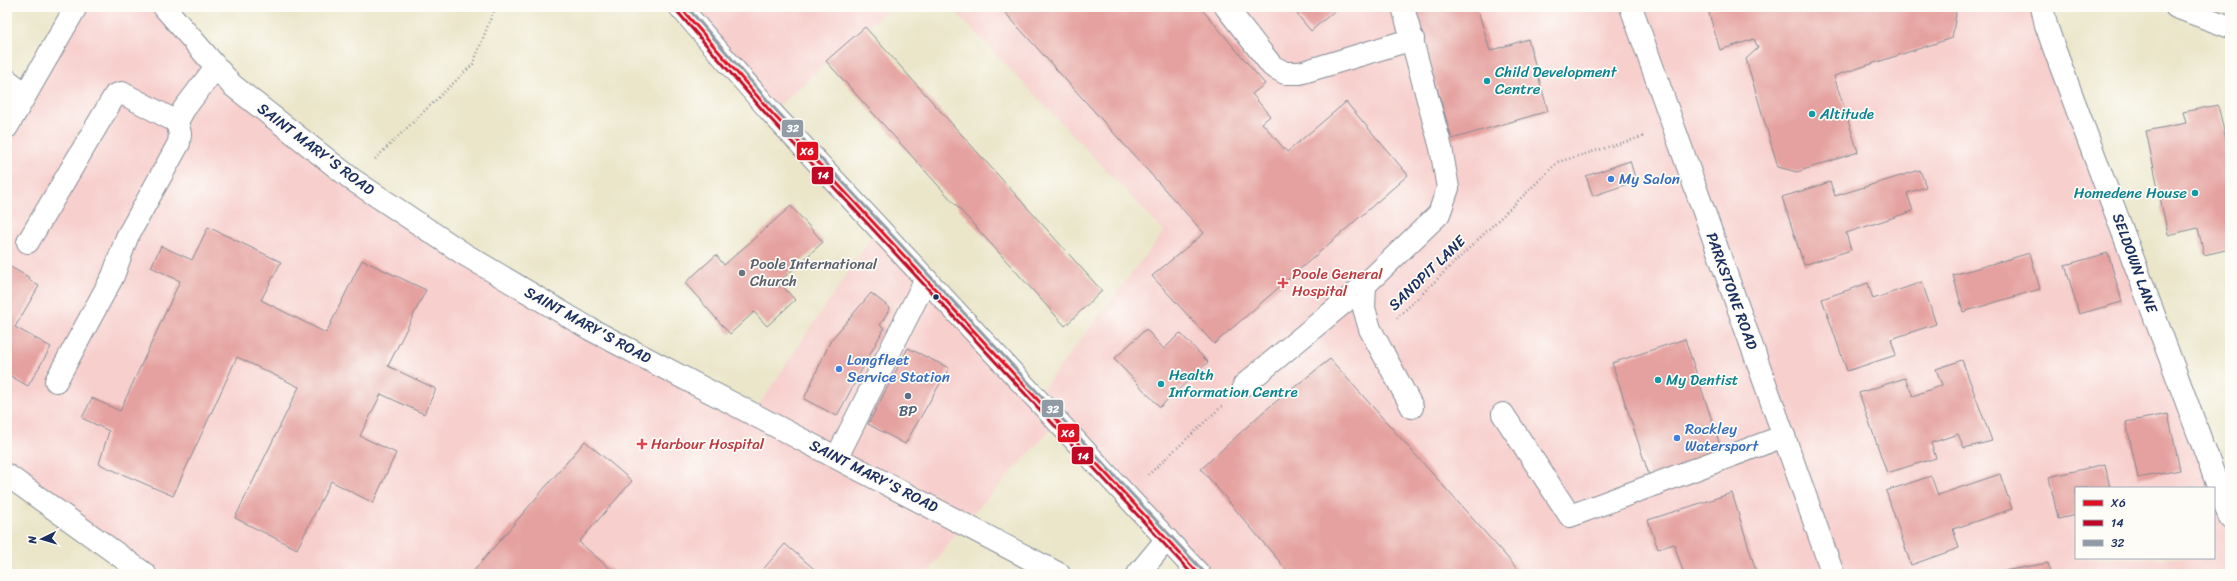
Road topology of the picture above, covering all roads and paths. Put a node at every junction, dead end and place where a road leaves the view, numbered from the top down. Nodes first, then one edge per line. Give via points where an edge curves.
1 (76, 7) edge
2 (164, 7) edge
3 (495, 7) edge
4 (680, 7) edge
5 (1226, 7) edge
6 (1404, 7) edge
7 (1631, 7) edge
8 (2042, 7) edge
9 (2176, 7) edge
10 (2230, 27) edge
11 (1413, 39) junction
12 (216, 67) junction
13 (7, 80) edge
14 (25, 94) junction
15 (177, 122) junction
16 (7, 127) edge
17 (1673, 128) junction
18 (353, 180) junction
19 (28, 242) dead end
20 (926, 279) junction
21 (1365, 285) junction
22 (1370, 329) junction
23 (56, 382) dead end
24 (1244, 385) joint
25 (1412, 407) dead end
26 (1503, 414) dead end
27 (1784, 436) junction
28 (837, 457) junction
29 (7, 475) edge
30 (1126, 496) junction
31 (2230, 518) edge
32 (1167, 539) junction
33 (145, 574) edge
34 (1059, 574) edge
35 (1138, 574) edge
36 (1199, 574) edge
37 (1833, 574) edge

1 - 14 street
2 - 12 street, SAINT MARY'S ROAD
3 - 18 path via 473,64
4 - 20 street via 748,86
5 - 11 street via 1272,66 1285,73 1300,73
6 - 11 street
7 - 17 street, PARKSTONE ROAD
8 - 31 street, SELDOWN LANE via 2052,42
9 - 10 street
11 - 21 street via 1441,148 1448,188 1439,214
12 - 15 street
12 - 18 street, SAINT MARY'S ROAD via 232,85
13 - 14 street
14 - 16 street
15 - 19 street via 122,93 115,96
15 - 23 street via 179,143 128,237 113,276
17 - 22 path, SANDPIT LANE via 1558,162 1388,327
17 - 27 street, PARKSTONE ROAD
18 - 28 street, SAINT MARY'S ROAD via 464,254 590,329
20 - 28 street
20 - 30 street
21 - 22 street via 1364,308
21 - 24 street
22 - 25 street
24 - 30 path
26 - 27 street via 1570,516
27 - 37 street, PARKSTONE ROAD
28 - 34 street, SAINT MARY'S ROAD
29 - 33 street
30 - 32 street
32 - 35 street
32 - 36 street

